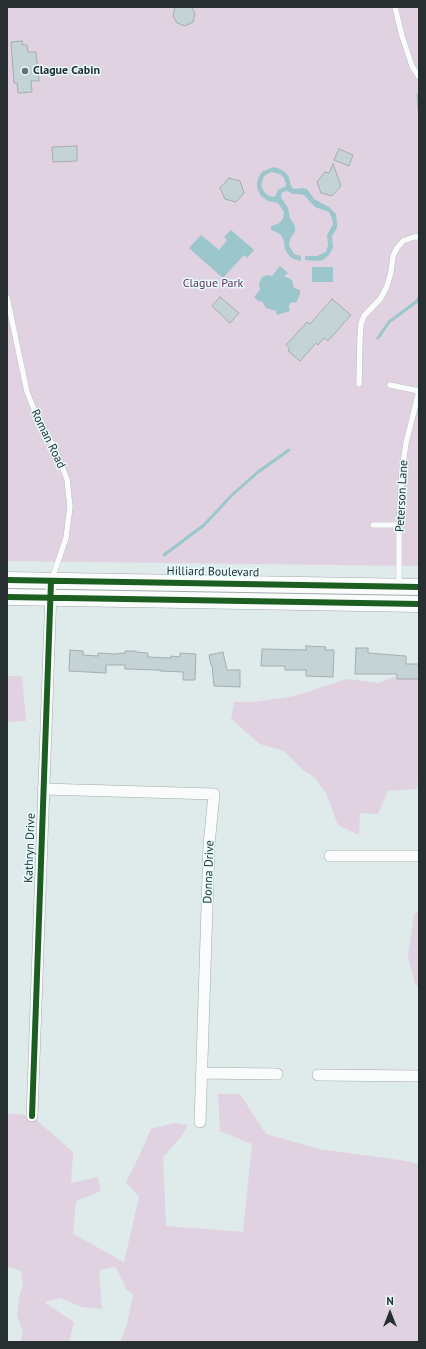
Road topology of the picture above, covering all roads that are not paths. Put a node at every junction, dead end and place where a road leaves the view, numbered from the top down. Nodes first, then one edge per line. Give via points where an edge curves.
1 (395, 7) edge
2 (419, 77) edge
3 (419, 237) edge
4 (7, 297) edge
5 (360, 384) dead end
6 (390, 385) dead end
7 (419, 391) edge
8 (373, 525) dead end
9 (399, 526) junction
10 (7, 580) edge
11 (52, 581) junction
12 (419, 587) edge
13 (399, 595) junction
14 (7, 597) edge
15 (51, 598) junction
16 (419, 604) edge
17 (43, 789) junction
18 (330, 856) dead end
19 (419, 856) edge
20 (202, 1072) junction
21 (277, 1074) dead end
22 (318, 1075) dead end
23 (419, 1076) edge
24 (32, 1116) dead end
25 (200, 1122) dead end

1 - 2 lane via 412,66
3 - 5 lane via 403,241 397,248 387,286 364,316 360,338
4 - 11 lane, Roman Road via 26,392 67,479 70,508 66,538
6 - 7 lane
7 - 9 lane, Peterson Lane via 406,443
8 - 9 lane
9 - 13 lane, Peterson Lane
10 - 11 main road, Hilliard Boulevard
11 - 13 main road, Hilliard Boulevard
11 - 15 street, Kathryn Drive
12 - 13 main road, Hilliard Boulevard
13 - 15 main road, Hilliard Boulevard
13 - 16 main road, Hilliard Boulevard
14 - 15 main road, Hilliard Boulevard
15 - 17 street, Kathryn Drive
17 - 20 street, Donna Drive via 214,794 209,845
17 - 24 street, Kathryn Drive
18 - 19 street
20 - 21 street
20 - 25 street, Donna Drive
22 - 23 street

